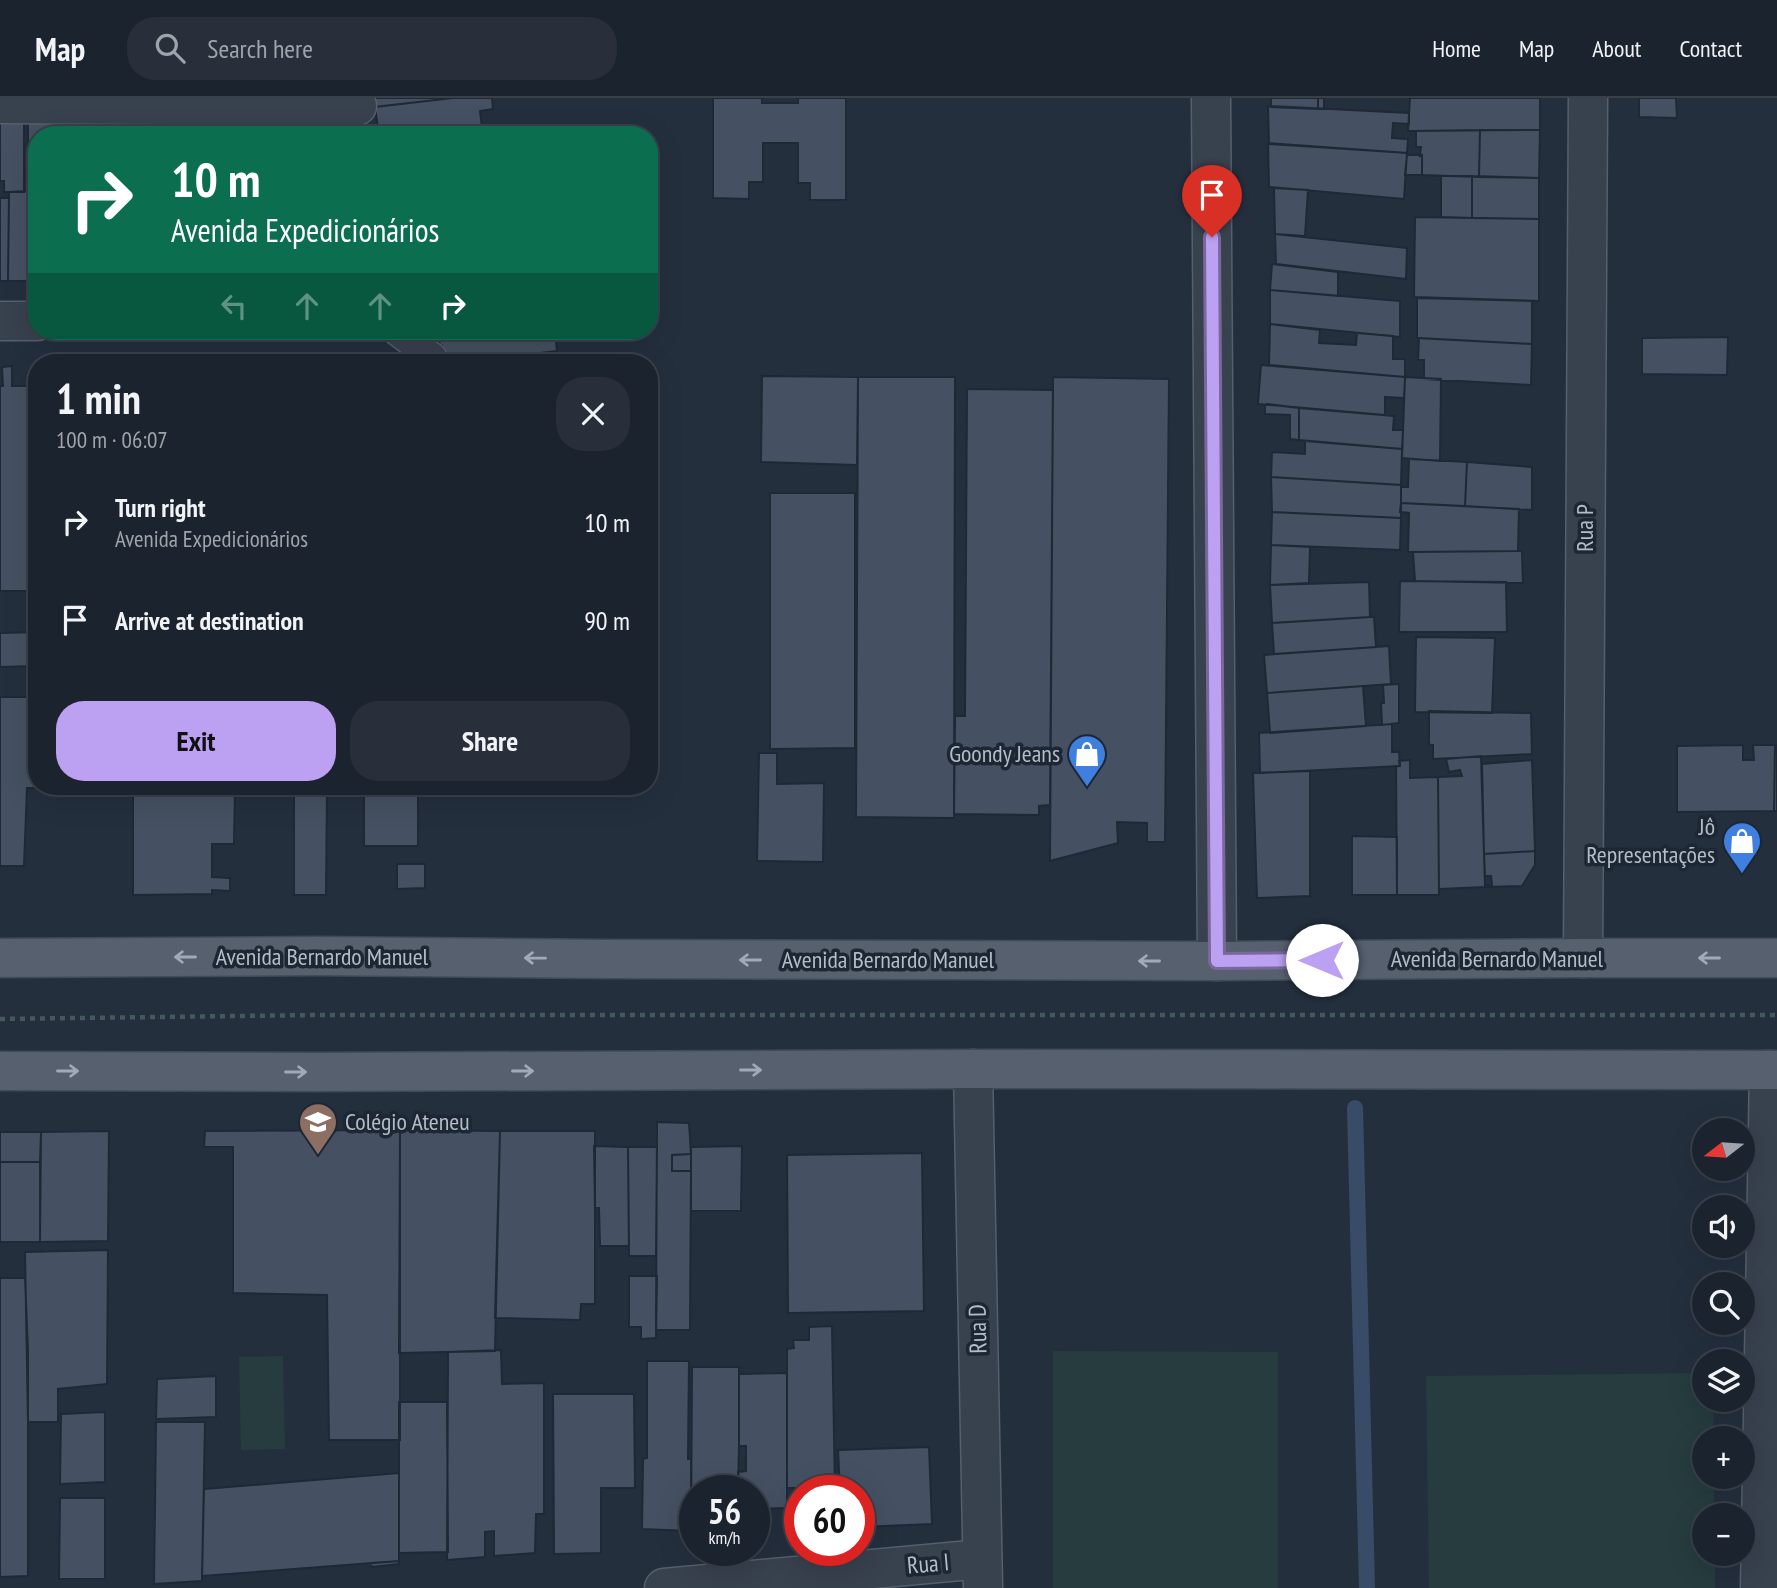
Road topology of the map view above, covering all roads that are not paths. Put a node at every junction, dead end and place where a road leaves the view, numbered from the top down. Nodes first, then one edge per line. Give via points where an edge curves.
1 (1212, 98) edge
2 (1588, 98) edge
3 (0, 104) edge
4 (357, 106) dead end
5 (0, 321) edge
6 (28, 321) edge
7 (409, 340) edge
8 (427, 354) edge
9 (0, 958) edge
10 (1583, 958) junction
11 (1777, 958) edge
12 (1217, 961) junction
13 (973, 1069) junction
14 (1773, 1070) edge
15 (0, 1071) edge
16 (983, 1574) edge
17 (1766, 1574) edge
18 (664, 1588) edge

1 - 12 street
2 - 10 street, Rua P
3 - 4 street
5 - 6 street
7 - 8 lane
12 -> 9 main road, Avenida Bernardo Manuel
11 -> 10 main road, Avenida Bernardo Manuel
10 - 12 main road, Avenida Bernardo Manuel
13 - 14 main road
15 -> 13 main road
13 - 16 street, Rua D
14 - 17 street
16 - 18 street, Rua I

